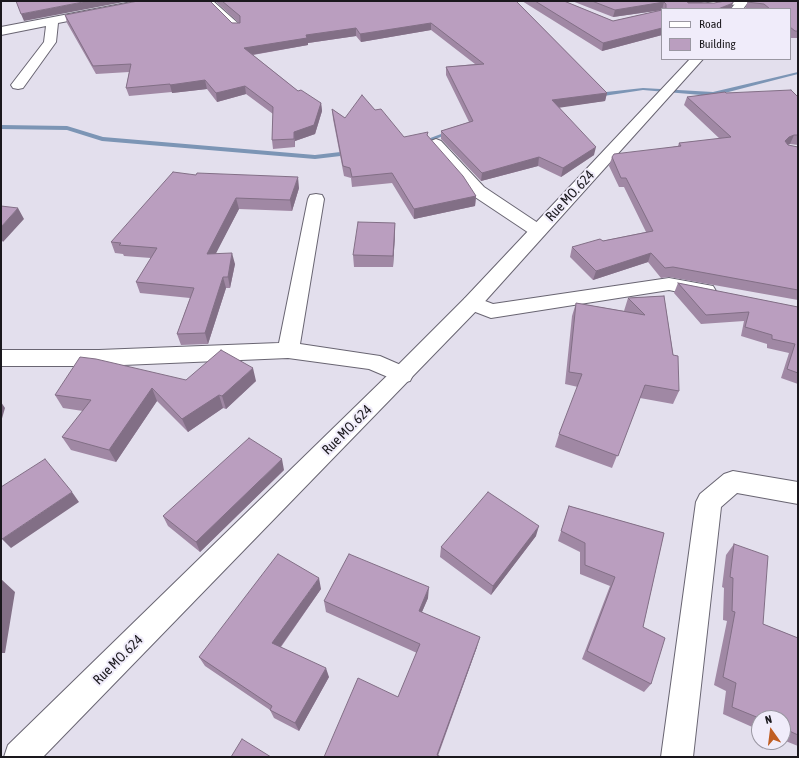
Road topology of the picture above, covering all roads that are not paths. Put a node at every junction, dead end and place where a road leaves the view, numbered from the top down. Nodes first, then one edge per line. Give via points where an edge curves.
1 (154, 1) edge
2 (209, 1) edge
3 (738, 1) edge
4 (698, 8) edge
5 (52, 21) junction
6 (237, 27) edge
7 (2, 29) edge
8 (696, 60) edge
9 (18, 85) dead end
10 (436, 144) edge
11 (316, 199) dead end
12 (538, 231) junction
13 (722, 294) edge
14 (472, 303) junction
15 (288, 350) junction
16 (1, 358) edge
17 (402, 375) junction
18 (798, 493) edge
19 (20, 757) edge
20 (677, 757) edge

1 - 5 street
2 - 6 lane
3 - 4 street
5 - 7 street
5 - 9 street via 50,42
8 - 12 street, Rue MO. 624
10 - 12 street via 478,190
11 - 15 street
12 - 14 street, Rue MO. 624
13 - 14 street via 669,284 491,311
14 - 17 street, Rue MO. 624
15 - 16 street via 99,358
15 - 17 street via 372,362
17 - 19 street, Rue MO. 624
18 - 20 street via 733,482 709,502

